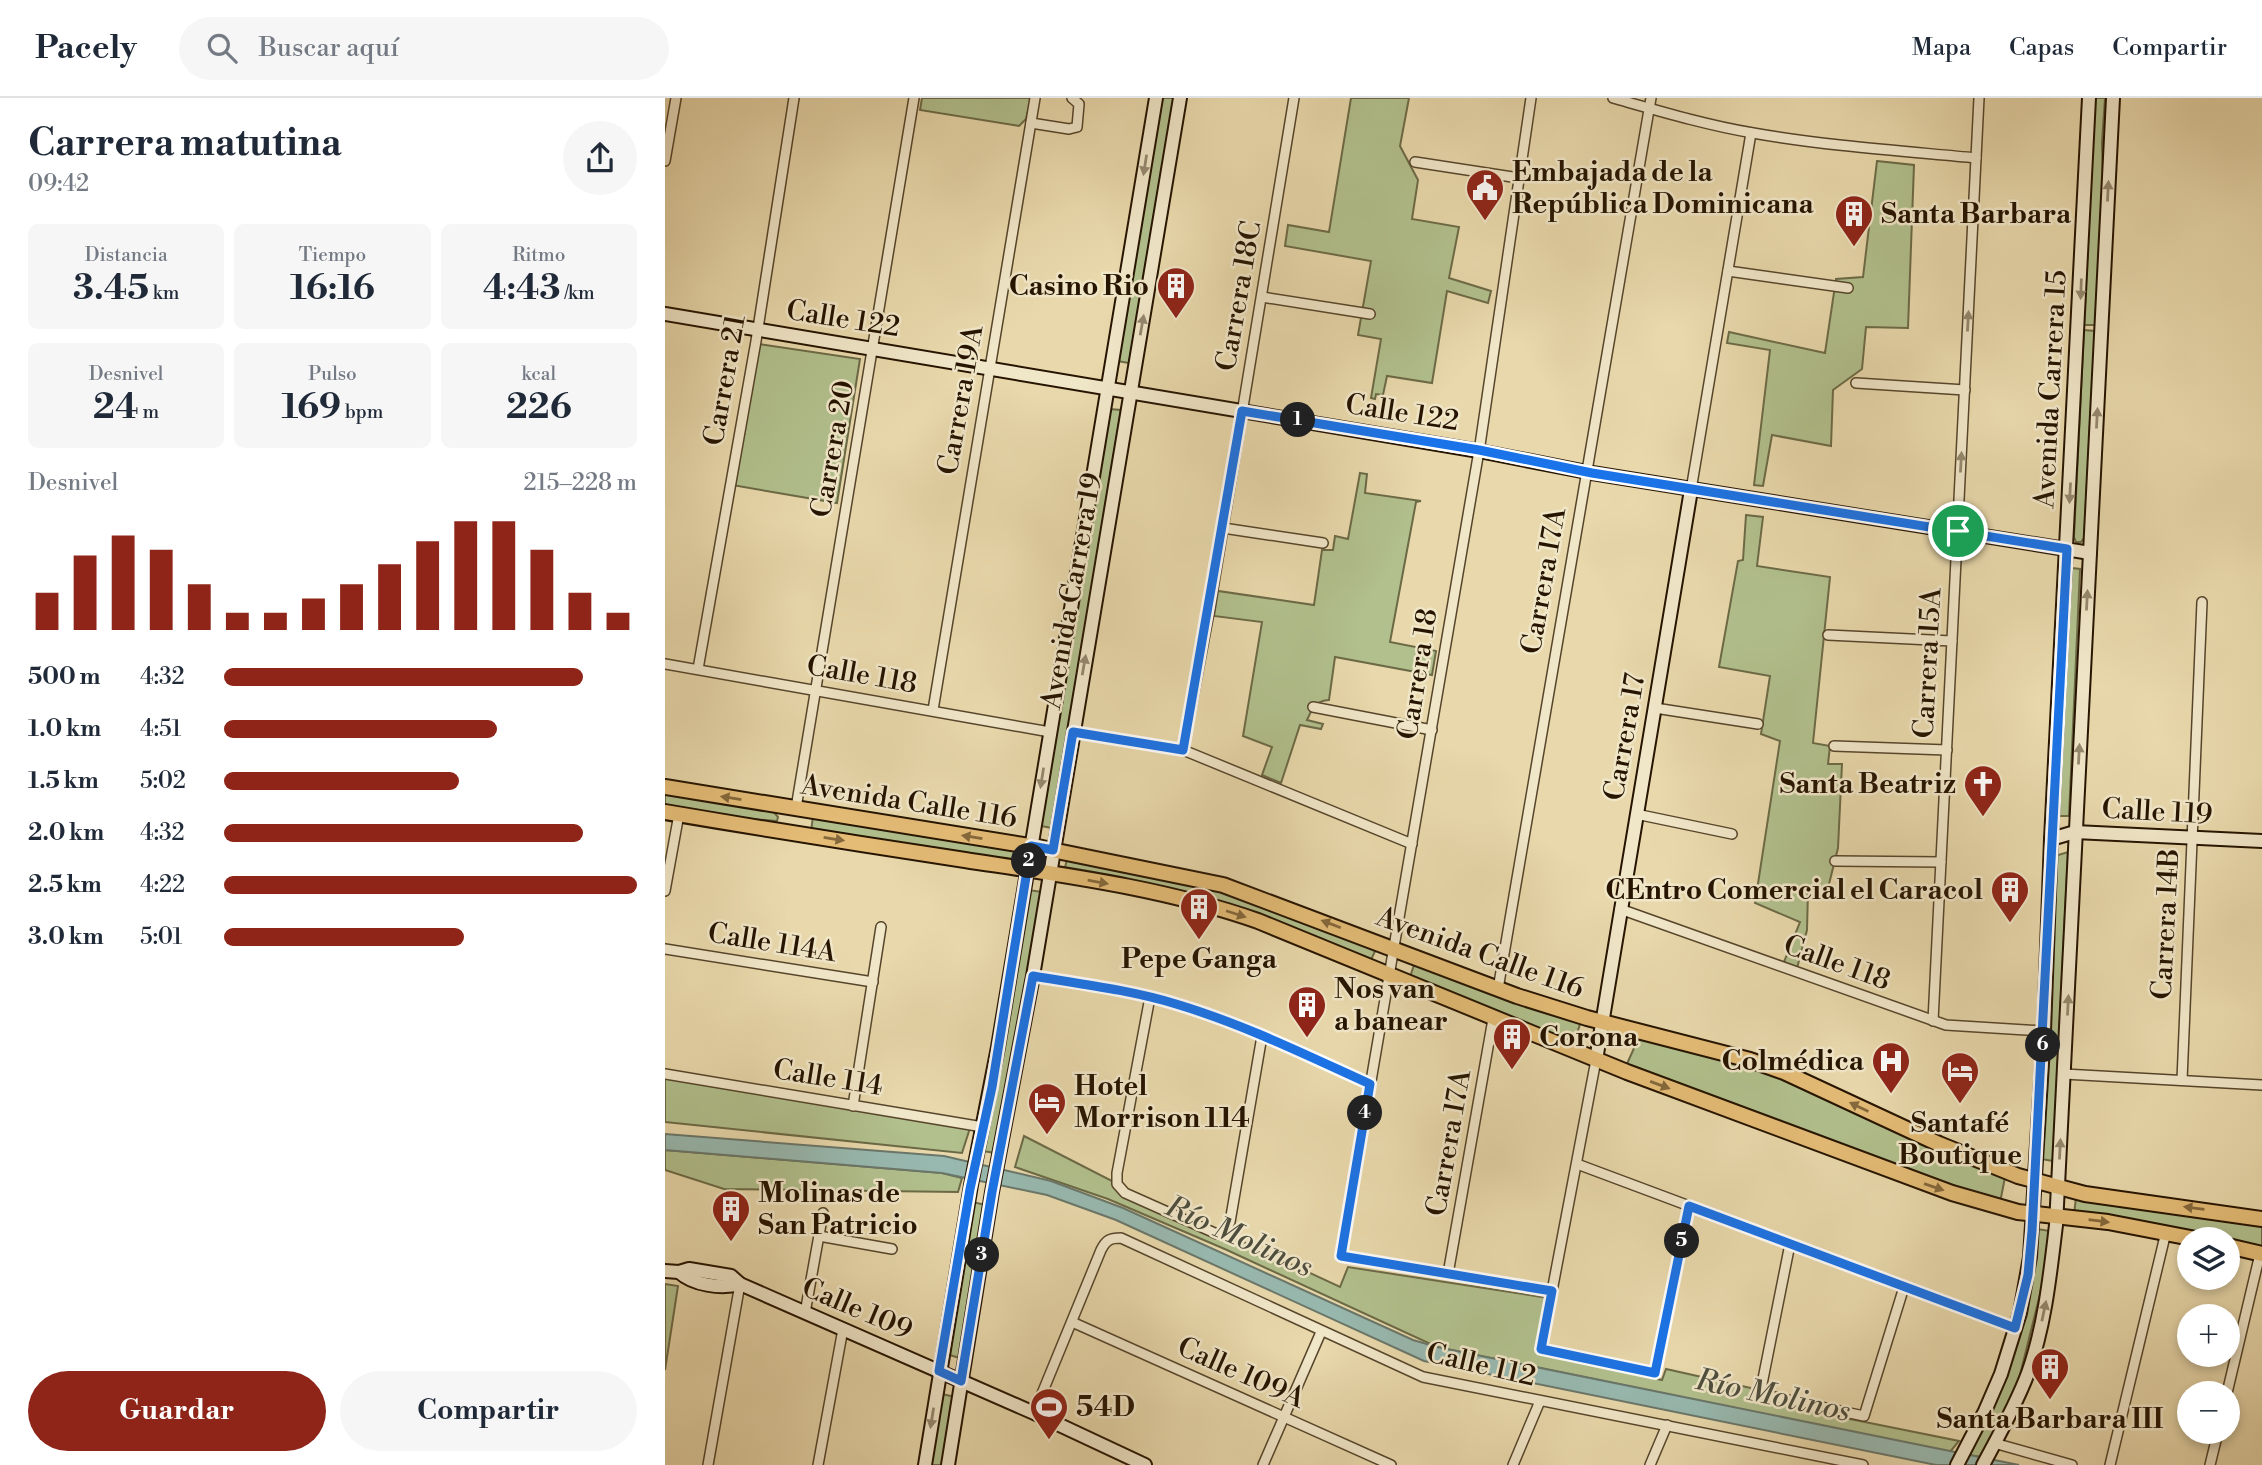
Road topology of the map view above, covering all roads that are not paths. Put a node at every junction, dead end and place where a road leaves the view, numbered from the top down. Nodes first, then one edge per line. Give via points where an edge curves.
1 (676, 98) edge
2 (794, 98) edge
3 (914, 98) edge
4 (1035, 98) edge
5 (1156, 98) edge
6 (1180, 98) edge
7 (1294, 98) edge
8 (1531, 98) edge
9 (1613, 98) edge
10 (1979, 98) edge
11 (2089, 98) edge
12 (2113, 98) edge
13 (1075, 101) edge
14 (1649, 103) edge
15 (1031, 123) junction
16 (1751, 133) junction
17 (1976, 158) junction
18 (665, 161) edge
19 (1415, 162) dead end
20 (1519, 178) junction
21 (1728, 271) junction
22 (1848, 288) dead end
23 (1262, 297) junction
24 (665, 314) edge
25 (1370, 314) dead end
26 (758, 330) junction
27 (873, 349) junction
28 (990, 368) junction
29 (1856, 383) dead end
30 (1108, 389) junction
31 (1965, 390) junction
32 (1131, 393) junction
33 (1242, 411) junction
34 (1479, 450) junction
35 (1586, 472) junction
36 (1691, 490) junction
37 (1223, 527) junction
38 (1958, 531) junction
39 (1323, 543) dead end
40 (2067, 549) junction
41 (2090, 553) junction
42 (2202, 602) dead end
43 (1828, 635) dead end
44 (1952, 641) junction
45 (665, 664) edge
46 (698, 669) junction
47 (816, 690) junction
48 (1313, 706) dead end
49 (1655, 708) junction
50 (933, 710) junction
51 (1758, 724) dead end
52 (1432, 730) junction
53 (1050, 732) junction
54 (1073, 732) junction
55 (1834, 746) dead end
56 (1183, 750) junction
57 (1947, 750) junction
58 (665, 787) edge
59 (796, 808) junction
60 (672, 813) edge
61 (1636, 814) junction
62 (719, 821) junction
63 (2075, 832) junction
64 (1732, 834) dead end
65 (2192, 838) junction
66 (2051, 839) junction
67 (2262, 841) edge
68 (1412, 844) junction
69 (1031, 846) junction
70 (1053, 850) junction
71 (1835, 861) dead end
72 (1941, 862) junction
73 (1027, 870) junction
74 (1050, 874) junction
75 (665, 891) edge
76 (1620, 909) junction
77 (881, 928) dead end
78 (1395, 948) junction
79 (665, 949) edge
80 (1033, 976) junction
81 (1390, 976) junction
82 (873, 982) junction
83 (1498, 989) junction
84 (1150, 997) junction
85 (1493, 1019) junction
86 (1603, 1021) junction
87 (1933, 1021) junction
88 (2044, 1031) junction
89 (1262, 1035) junction
90 (1596, 1060) junction
91 (665, 1074) edge
92 (2064, 1074) junction
93 (2182, 1080) junction
94 (1370, 1084) junction
95 (2262, 1085) edge
96 (853, 1106) junction
97 (983, 1127) junction
98 (1577, 1164) junction
99 (2034, 1181) junction
100 (2058, 1187) junction
101 (1689, 1206) junction
102 (823, 1213) dead end
103 (2033, 1214) junction
104 (2057, 1217) junction
105 (2262, 1219) edge
106 (2166, 1232) junction
107 (2177, 1235) edge
108 (818, 1236) junction
109 (1790, 1244) junction
110 (892, 1249) dead end
111 (2240, 1249) edge
112 (2261, 1254) edge
113 (665, 1271) edge
114 (1448, 1274) junction
115 (740, 1284) junction
116 (1904, 1287) junction
117 (1552, 1291) junction
118 (805, 1313) junction
119 (1072, 1322) junction
120 (2015, 1328) junction
121 (843, 1329) junction
122 (1321, 1332) junction
123 (1541, 1349) joint
124 (939, 1371) junction
125 (961, 1381) junction
126 (2230, 1381) edge
127 (1540, 1401) junction
128 (1034, 1413) junction
129 (1283, 1417) junction
130 (1667, 1425) junction
131 (2215, 1444) edge
132 (1993, 1446) junction
133 (708, 1465) edge
134 (818, 1465) edge
135 (925, 1465) edge
136 (948, 1465) edge
137 (1146, 1465) edge
138 (1263, 1465) edge
139 (1391, 1465) edge
140 (1513, 1465) edge
141 (1650, 1465) edge
142 (1863, 1465) edge
143 (1957, 1465) edge
144 (1983, 1465) edge
145 (2072, 1465) edge
146 (2110, 1465) edge
147 (2210, 1465) edge

1 - 18 street
2 - 26 street, Carrera 21
3 - 27 street, Carrera 20
4 - 15 street, Carrera 19A
5 -> 30 main road, Avenida Carrera 19
32 -> 6 main road, Avenida Carrera 19
7 - 23 street, Carrera 18C
8 - 20 street, Carrera 18
9 - 14 street
10 - 17 street, Carrera 15A
11 -> 40 main road, Avenida Carrera 15
41 -> 12 main road, Avenida Carrera 15
13 - 15 street via 1077,127
14 - 16 street
14 - 35 street, Carrera 17A
15 - 28 street, Carrera 19A
16 - 17 street
16 - 21 street, Carrera 17
31 -> 17 street, Carrera 15A
19 - 20 street
20 - 34 street, Carrera 18
21 - 22 street
21 - 36 street, Carrera 17
23 - 25 street
23 - 33 street, Carrera 18C
24 - 26 main road, Calle 122
26 - 27 main road, Calle 122
26 - 46 street, Carrera 21
27 - 28 main road, Calle 122
27 - 47 street, Carrera 20
28 - 30 main road, Calle 122
28 - 50 street, Carrera 19A
29 - 31 street
30 - 32 main road, Calle 122
30 - 53 main road, Avenida Carrera 19
38 -> 31 street, Carrera 15A
32 - 33 main road, Calle 122
54 -> 32 main road, Avenida Carrera 19
33 - 34 main road, Calle 122
33 - 37 street, Carrera 18C
34 - 35 main road, Calle 122
34 - 52 street, Carrera 18
35 - 36 main road, Calle 122
35 - 83 street, Carrera 17A
36 - 38 main road, Calle 122
36 - 49 main road, Carrera 17
37 - 39 street
37 - 56 street, Carrera 18C
38 - 40 main road, Calle 122
38 - 44 street, Carrera 15A
40 - 41 main road, Calle 122
40 - 66 main road, Avenida Carrera 15
63 -> 41 main road, Avenida Carrera 15
42 - 65 street, Carrera 14B
43 - 44 street
44 - 57 street, Carrera 15A
45 - 46 street, Calle 118
46 - 47 street, Calle 118
47 - 50 street, Calle 118
47 - 59 street, Carrera 20
48 - 52 street
49 - 51 street
49 - 61 main road, Carrera 17
50 - 53 street, Calle 118
52 - 68 street, Carrera 18
53 -> 69 main road, Avenida Carrera 19
54 - 56 street
54 - 70 main road, Avenida Carrera 19
55 - 57 street
56 - 68 street
57 - 72 street, Carrera 15A
59 -> 58 main road, Avenida Calle 116
59 - 62 main road via 794,825
69 -> 59 main road, Avenida Calle 116
60 - 62 main road, Avenida Calle 116
60 - 75 street
61 - 64 street
61 - 76 main road, Carrera 17
62 -> 73 main road, Avenida Calle 116
63 - 65 main road, Calle 119
63 - 66 main road, Calle 119
92 -> 63 main road, Avenida Carrera 15
65 - 67 main road, Calle 119
65 - 93 street, Carrera 14B
66 - 88 main road, Avenida Carrera 15
68 - 78 street, Carrera 18
69 - 70 main road, Avenida Calle 116
69 - 73 main road, Avenida Carrera 19
70 - 74 main road, Avenida Carrera 19
78 -> 70 main road, Avenida Calle 116 via 1223,885
71 - 72 street
72 - 87 street, Carrera 15A
73 - 74 main road, Avenida Calle 116
73 - 97 main road, Avenida Carrera 19
74 - 80 main road, Avenida Carrera 19
74 -> 81 main road, Avenida Calle 116 via 1227,911
76 - 86 main road, Carrera 17
76 - 87 street, Calle 118
77 - 82 street
78 - 81 street, Carrera 18
78 - 83 main road, Avenida Calle 116
79 - 82 street, Calle 114A
80 - 84 street
80 - 125 main road, Avenida Carrera 19
81 - 85 main road, Avenida Calle 116
81 - 94 street, Carrera 18
82 - 96 street
83 - 86 main road, Avenida Calle 116
84 - 89 street
84 - 89 street via 1117,1184 1125,1193 1212,1232 1224,1232 1230,1222
85 - 90 main road, Avenida Calle 116
85 - 114 street, Carrera 17A
86 - 90 main road, Carrera 17
99 -> 86 main road, Avenida Calle 116 via 1939,1144 1784,1072
87 - 88 street, Calle 118 via 1956,1027
88 - 99 main road, Avenida Carrera 15
89 - 94 street
90 - 98 street, Carrera 17
90 -> 103 main road, Avenida Calle 116 via 1922,1183
91 - 96 street, Calle 114
92 - 93 street
100 -> 92 main road, Avenida Carrera 15
93 - 95 street
94 - 114 street, Carrera 18 via 1341,1256
96 - 97 street, Calle 114
97 - 124 main road, Avenida Carrera 19
98 - 101 street
98 - 117 street, Carrera 17
99 - 100 main road, Avenida Calle 116
99 - 103 main road, Avenida Carrera 15
100 - 104 main road, Avenida Carrera 15
105 -> 100 main road, Avenida Calle 116
101 - 109 street
101 - 123 street, Calle 112 via 1655,1373
102 - 108 street
103 - 104 main road, Avenida Calle 116
103 - 120 main road, Avenida Carrera 15 via 2028,1275
104 -> 106 main road, Avenida Calle 116
132 -> 104 main road, Avenida Carrera 15 via 2032,1359 2048,1294
106 - 107 main road, Avenida Calle 116
106 - 146 street
108 - 110 street
108 - 118 street
109 - 116 street
109 - 116 street via 1760,1394 1864,1416
111 - 112 main road
112 - 126 street
113 - 115 main road, Calle 109 via 689,1269 731,1276
114 - 117 street
115 - 118 main road, Calle 109
115 - 133 street
116 - 120 street
117 - 123 street, Carrera 17
118 - 121 main road, Calle 109
119 - 122 street, Calle 112 via 1101,1250 1112,1238 1133,1243
119 - 128 street
119 - 129 street, Calle 109A
120 - 143 main road, Avenida Carrera 15 via 2001,1374
121 - 124 main road, Calle 109
121 - 134 street
122 - 127 street, Calle 112 via 1423,1377
122 - 129 street
124 - 125 main road, Calle 109
124 -> 135 main road, Avenida Carrera 19
125 - 128 main road, Calle 109
125 - 136 main road, Avenida Carrera 19
127 - 130 street, Calle 112
127 - 140 street
128 - 137 main road, Calle 109
129 - 138 street
129 - 139 street, Calle 109A
130 - 141 street
130 - 142 street, Calle 112
131 - 147 street
132 - 144 main road, Avenida Carrera 15
132 - 145 street

